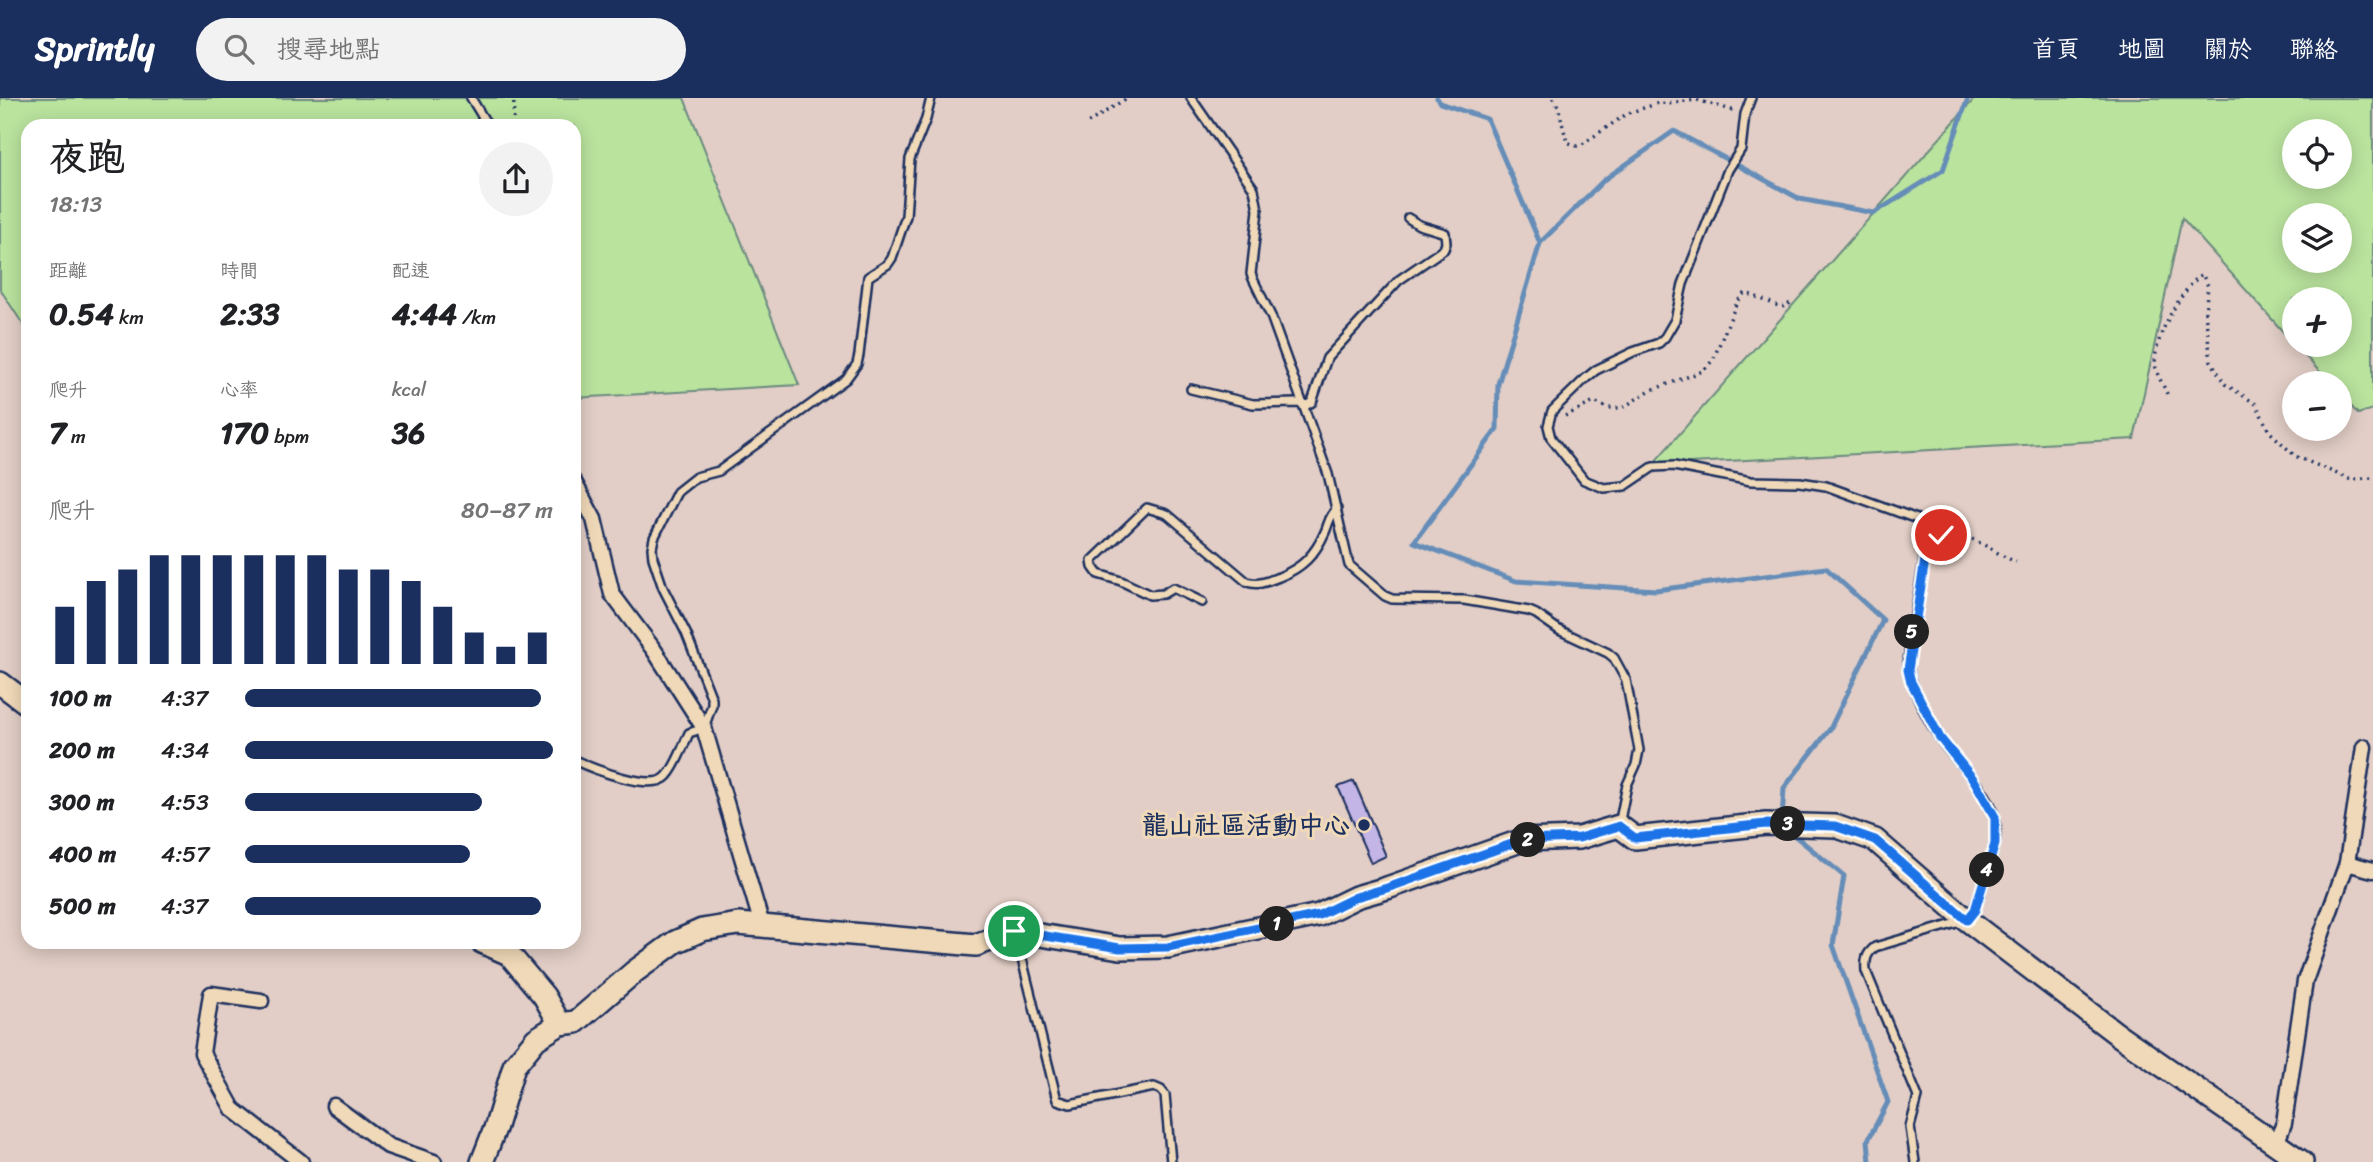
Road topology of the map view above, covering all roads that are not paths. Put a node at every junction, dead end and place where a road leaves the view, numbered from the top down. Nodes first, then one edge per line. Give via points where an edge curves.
1 (471, 98) edge
2 (931, 98) edge
3 (1191, 98) edge
4 (1751, 98) edge
5 (484, 119) edge
6 (1408, 218) dead end
7 (1191, 389) dead end
8 (1303, 404) junction
9 (581, 495) edge
10 (1337, 509) junction
11 (1202, 602) dead end
12 (0, 683) edge
13 (21, 699) edge
14 (704, 728) junction
15 (2364, 747) dead end
16 (581, 763) edge
17 (1619, 826) junction
18 (2347, 863) junction
19 (2373, 870) edge
20 (1967, 920) junction
21 (762, 925) junction
22 (1014, 931) junction
23 (498, 949) edge
24 (261, 1001) dead end
25 (560, 1024) junction
26 (334, 1106) dead end
27 (2276, 1144) junction
28 (301, 1162) edge
29 (433, 1162) edge
30 (482, 1162) edge
31 (1171, 1162) edge
32 (1915, 1162) edge
33 (2302, 1162) edge

1 - 5 lane
2 - 14 lane via 910,159 906,216 892,258 868,276 859,355 852,372 719,471 687,483 677,492 654,538 653,558 663,588 687,633 712,699
3 - 8 lane via 1254,190 1258,210 1251,274
4 - 20 lane via 1741,149 1728,170 1684,284 1675,320 1659,342 1585,379 1552,411 1551,438 1584,480 1604,488 1625,486 1653,467 1664,466 1751,481 1800,482 1826,486 1917,519 1941,535 1926,553 1908,670 1940,738 1974,780 1995,817 1995,844 1975,910
6 - 8 lane via 1446,233 1444,249 1399,280 1326,358 1312,402
7 - 8 lane via 1252,404
8 - 10 lane
9 - 14 street via 594,519 612,594
10 - 11 lane via 1330,514 1310,559 1262,584 1247,583 1167,514 1147,508 1093,561 1098,574 1150,595 1174,588
10 - 17 lane via 1349,565 1385,596 1402,601 1464,600 1529,611 1614,658 1626,680 1639,750
12 - 13 street
14 - 16 lane via 690,733 668,776 655,782
14 - 21 street
15 - 18 street
17 - 20 street via 1635,838 1770,824 1835,826 1875,840
17 - 22 street via 1579,838 1523,840 1356,897 1319,915 1168,947 1120,948
18 - 19 street
18 - 27 street via 2305,981 2284,1123
20 - 27 street via 2117,1034
20 - 32 lane via 1875,947 1865,960 1918,1097 1910,1127
21 - 22 street via 976,945
21 - 25 street via 702,930 675,943 576,1022
22 - 31 lane via 1057,1100 1070,1104 1154,1087 1161,1090
23 - 25 street via 509,954 544,996
24 - 28 street via 211,995 202,1054 233,1109
25 - 30 street via 536,1039 514,1066
26 - 29 street via 388,1146
27 - 33 street

